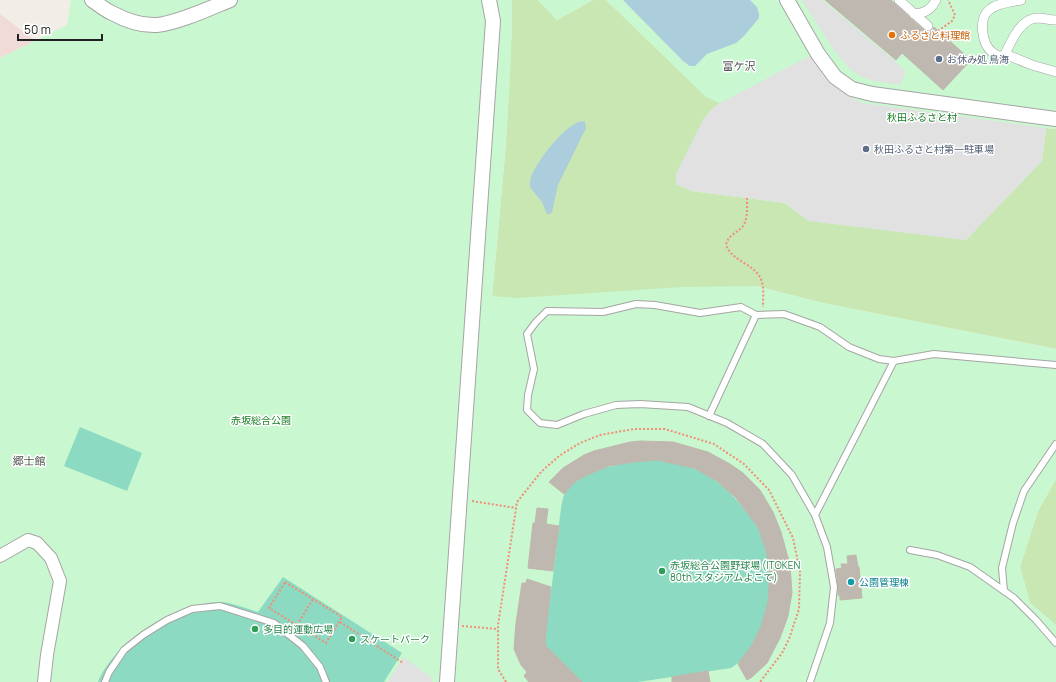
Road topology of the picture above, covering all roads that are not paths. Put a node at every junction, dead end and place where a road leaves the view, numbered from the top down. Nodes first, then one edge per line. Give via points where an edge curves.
1 (92, 0) edge
2 (230, 0) edge
3 (489, 0) edge
4 (787, 0) edge
5 (899, 0) edge
6 (936, 0) edge
7 (1021, 0) edge
8 (914, 14) junction
9 (1056, 20) edge
10 (928, 26) dead end
11 (1005, 54) junction
12 (1056, 72) edge
13 (1056, 119) edge
14 (756, 314) junction
15 (894, 361) junction
16 (1056, 366) edge
17 (710, 416) junction
18 (1056, 444) edge
19 (814, 515) junction
20 (910, 550) dead end
21 (0, 556) edge
22 (1004, 591) junction
23 (1056, 643) edge
24 (44, 682) edge
25 (105, 682) edge
26 (326, 682) edge
27 (447, 682) edge
28 (810, 682) edge

1 - 2 street via 127,19 157,25
3 - 27 street via 493,21
4 - 13 street via 834,78 852,89 872,94
5 - 8 street
6 - 8 street via 925,12
7 - 11 street via 987,11 982,23 984,40 992,52 1000,57
8 - 10 street
9 - 11 street via 1035,18 1022,25
11 - 12 street via 1032,66
14 - 15 lane via 784,314 820,327 849,348 879,359
14 - 17 lane
14 - 17 lane via 741,307 700,313 636,304 603,312 548,311 528,334 534,369 527,410 540,423 557,425 584,414 616,406 640,404 688,407
15 - 16 lane via 934,354
15 - 19 lane
17 - 19 lane via 763,444 792,475
18 - 22 lane via 1024,491 1002,568
19 - 28 lane via 827,547 834,588 830,623
20 - 22 lane via 937,555 970,567
21 - 24 street via 28,540 37,543 51,558 60,582
22 - 23 lane via 1036,620
25 - 26 lane via 124,650 143,635 192,609 220,606 274,623 304,646 320,667

